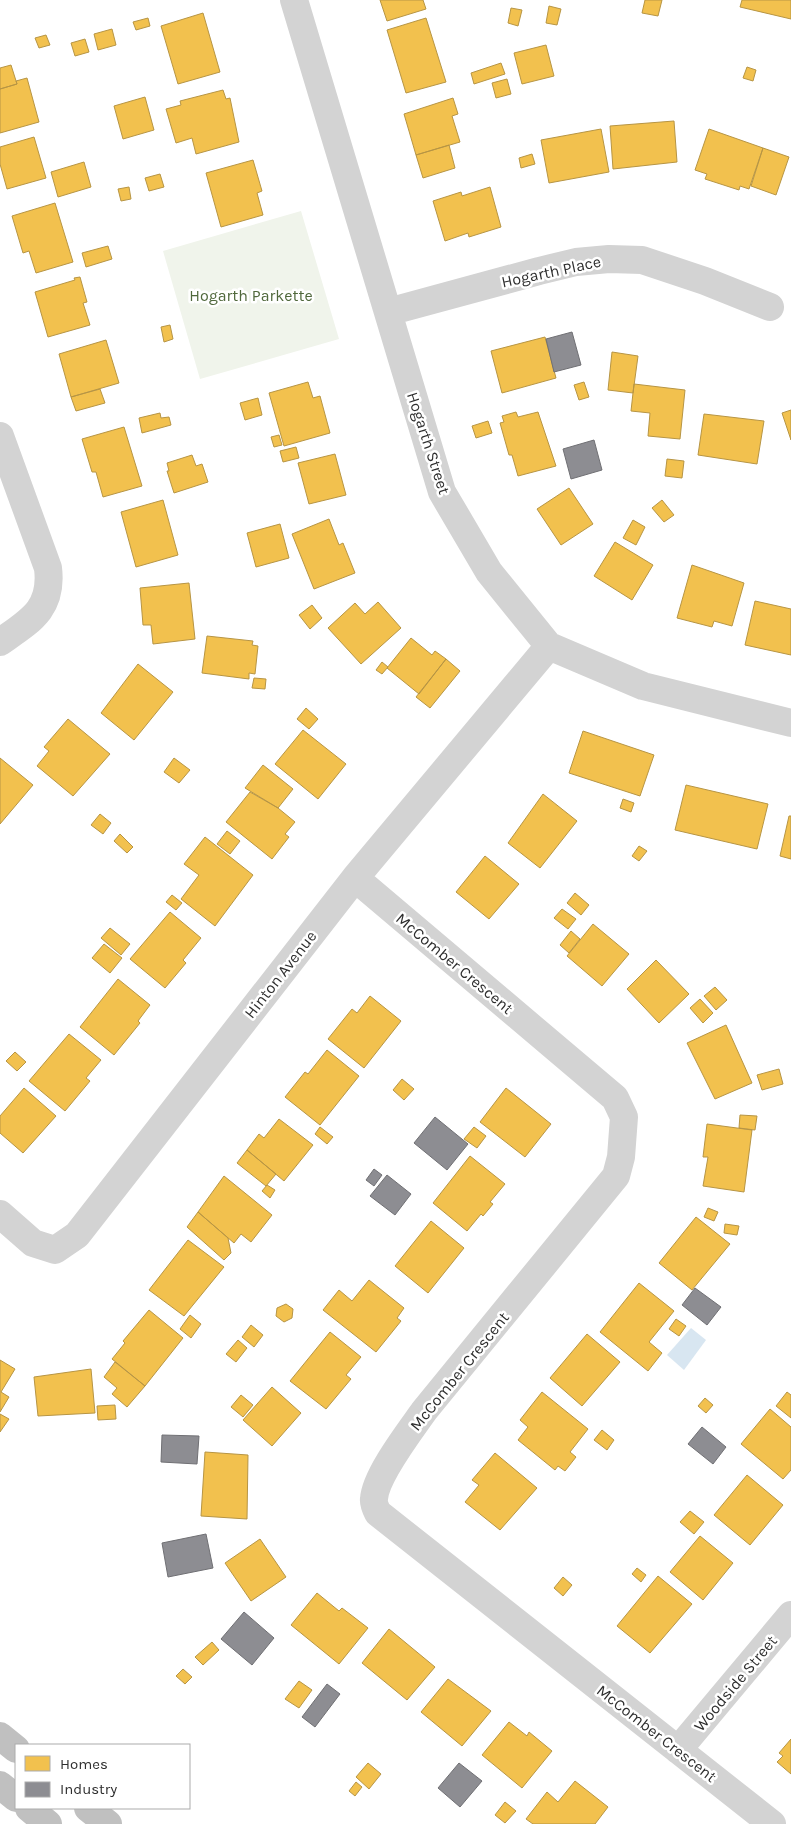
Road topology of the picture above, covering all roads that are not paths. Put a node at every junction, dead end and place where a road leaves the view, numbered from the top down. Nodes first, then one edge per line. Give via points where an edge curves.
1 (294, 0) edge
2 (770, 307) dead end
3 (388, 312) junction
4 (0, 436) edge
5 (0, 642) edge
6 (549, 646) junction
7 (791, 723) edge
8 (355, 878) junction
9 (0, 1214) edge
10 (791, 1615) edge
11 (0, 1736) edge
12 (15, 1748) edge
13 (678, 1750) junction
14 (0, 1784) edge
15 (15, 1797) edge
16 (29, 1809) edge
17 (89, 1809) edge
18 (48, 1824) edge
19 (108, 1824) edge
20 (772, 1824) edge

1 - 3 street, Hogarth Street
2 - 3 street, Hogarth Place via 642,260 609,258 576,262
3 - 6 street, Hogarth Street via 442,492 489,572
4 - 5 street via 48,568 50,583 47,599 40,610
6 - 7 street, Hogarth Street via 643,686
6 - 8 street, Hinton Avenue
8 - 9 street, Hinton Avenue via 77,1235 55,1250 33,1243
8 - 13 street, McComber Crescent via 615,1098 624,1117 616,1176 410,1432 377,1486 373,1500 378,1513
10 - 13 street, Woodside Street
11 - 12 highway
13 - 20 street, McComber Crescent
14 - 15 highway
16 - 18 highway
17 - 19 highway

